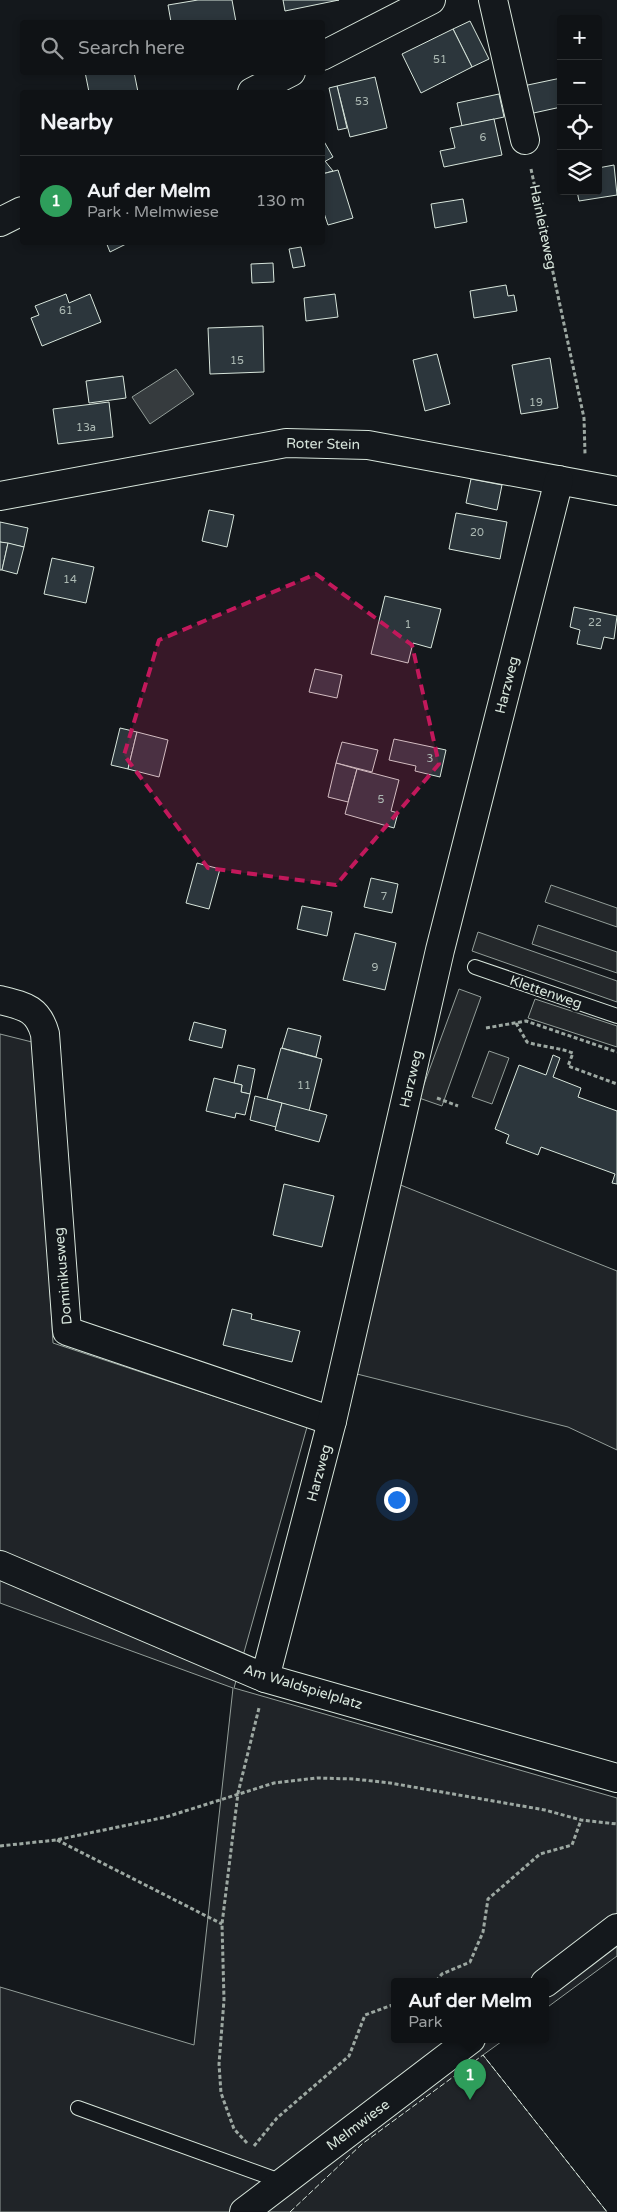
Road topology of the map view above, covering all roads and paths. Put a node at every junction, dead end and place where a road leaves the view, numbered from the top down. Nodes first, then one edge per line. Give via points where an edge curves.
1 (431, 0) edge
2 (493, 0) edge
3 (325, 54) edge
4 (285, 75) edge
5 (256, 90) edge
6 (525, 140) joint
7 (20, 212) edge
8 (0, 222) edge
9 (586, 454) dead end
10 (559, 480) junction
11 (617, 491) edge
12 (0, 496) edge
13 (476, 967) dead end
14 (0, 1000) edge
15 (617, 1016) edge
16 (516, 1023) junction
17 (486, 1028) dead end
18 (617, 1052) edge
19 (617, 1084) edge
20 (332, 1421) junction
21 (0, 1565) edge
22 (265, 1678) junction
23 (617, 1778) edge
24 (238, 1793) junction
25 (581, 1820) junction
26 (617, 1824) edge
27 (56, 1840) junction
28 (0, 1846) edge
29 (222, 1924) junction
30 (617, 1928) edge
31 (439, 1978) edge
32 (549, 1980) edge
33 (391, 2005) edge
34 (466, 2043) edge
35 (78, 2108) dead end
36 (283, 2182) junction
37 (244, 2212) edge

1 - 3 street
2 - 6 street
4 - 5 street
6 - 9 path, Hainleiteweg via 584,418
7 - 8 street
10 - 11 street, Roter Stein
10 - 12 street, Roter Stein via 368,445 286,443
10 - 20 street, Harzweg via 440,950
13 - 15 lane, Klettenweg
14 - 20 street, Dominikusweg via 34,1011 45,1034 67,1331
16 - 17 path
16 - 18 path via 526,1021
16 - 19 path via 526,1042 573,1053 568,1066
20 - 22 street, Harzweg
21 - 22 street, Am Waldspielplatz
22 - 23 street, Am Waldspielplatz
22 - 24 path
24 - 25 path via 274,1783 317,1778 354,1779 545,1810
24 - 27 path via 166,1817
24 - 29 path
25 - 26 path
25 - 31 path via 572,1845 540,1854 488,1899 483,1932 470,1962
27 - 28 path
27 - 29 path
29 - 33 path via 224,2000 220,2093 234,2130 252,2149 277,2118 349,2056 365,2015
30 - 32 street
34 - 36 street, Melmwiese
35 - 36 lane
36 - 37 street, Melmwiese

